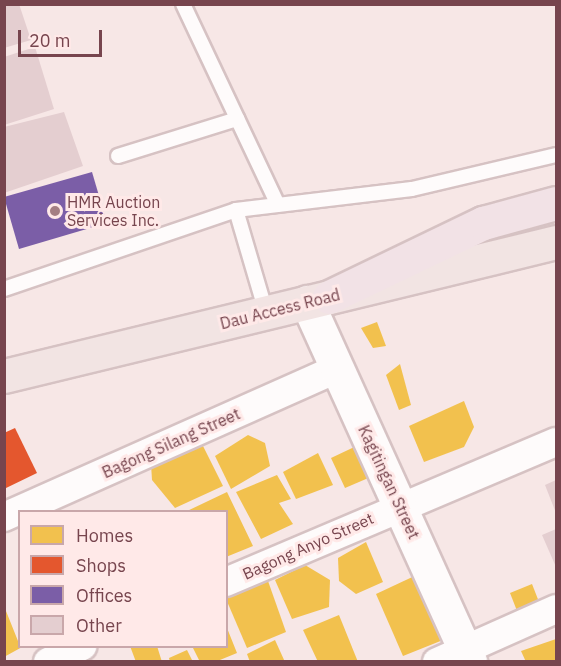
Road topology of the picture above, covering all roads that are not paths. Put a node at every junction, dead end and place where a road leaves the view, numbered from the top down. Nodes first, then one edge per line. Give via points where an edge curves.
1 (183, 4) edge
2 (237, 119) junction
3 (556, 155) edge
4 (118, 156) dead end
5 (556, 203) edge
6 (278, 205) junction
7 (236, 210) junction
8 (556, 242) edge
9 (4, 289) edge
10 (318, 300) junction
11 (266, 312) junction
12 (337, 369) junction
13 (4, 376) edge
14 (556, 442) edge
15 (400, 505) junction
16 (20, 510) edge
17 (18, 511) edge
18 (4, 517) edge
19 (228, 581) edge
20 (556, 609) edge
21 (78, 648) edge
22 (457, 657) edge
23 (48, 662) edge

1 - 2 lane
2 - 4 lane
2 - 6 lane
3 - 6 lane via 412,189
5 - 10 highway via 483,223
6 - 7 lane
7 - 9 lane
7 - 11 lane
8 - 10 main road, Dau Access Road
10 - 11 main road, Dau Access Road
10 - 12 street, Kagitingan Street
11 - 13 main road, Dau Access Road
12 - 15 street, Kagitingan Street
12 - 16 street, Bagong Silang Street
14 - 15 street, Bagong Anyo Street
15 - 19 street, Bagong Anyo Street
15 - 22 street, Kagitingan Street
17 - 18 street, Bagong Silang Street
20 - 22 street
21 - 23 street

